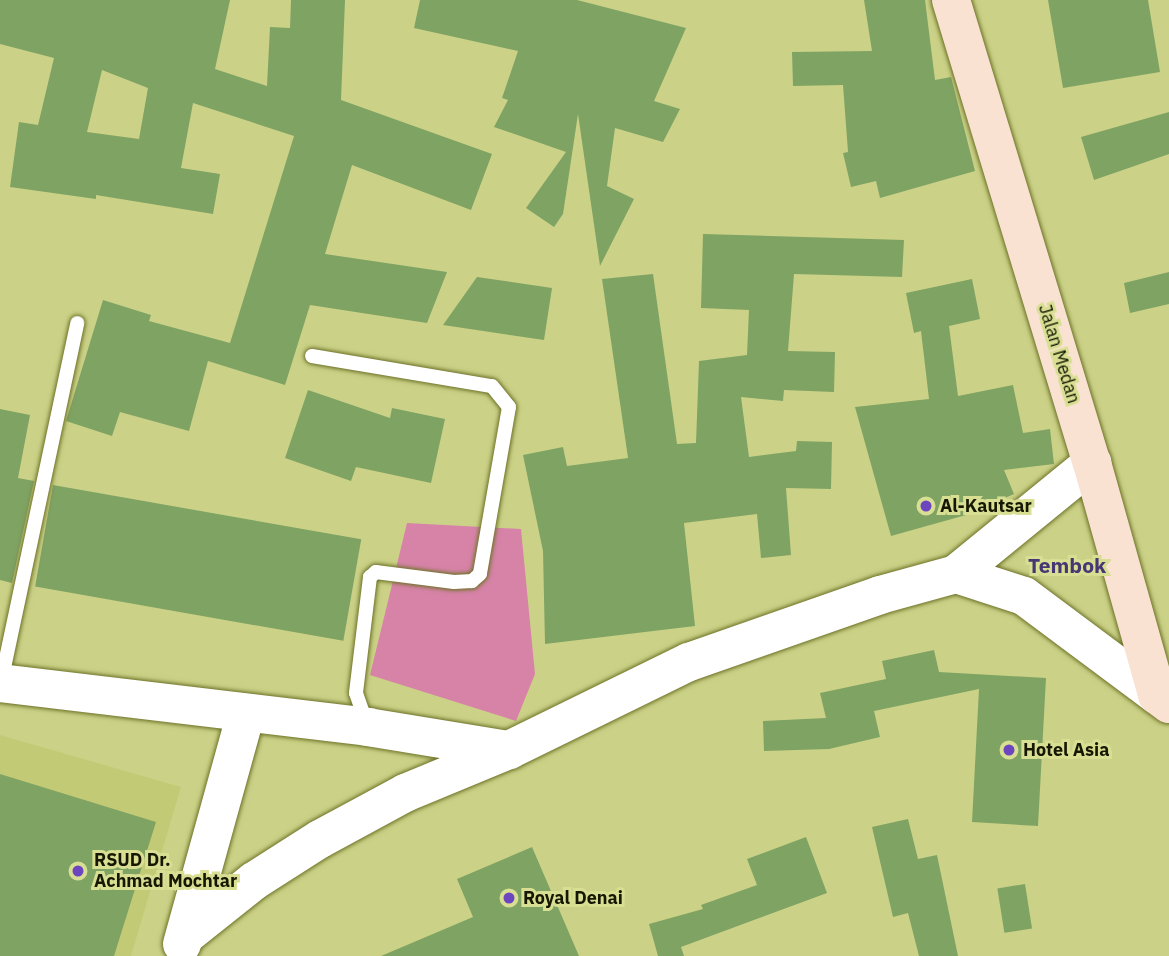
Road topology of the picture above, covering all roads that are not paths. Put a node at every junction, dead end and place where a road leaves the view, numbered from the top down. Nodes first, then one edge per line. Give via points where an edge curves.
1 (951, 0) edge
2 (76, 323) dead end
3 (312, 356) dead end
4 (1093, 463) junction
5 (956, 574) junction
6 (0, 683) edge
7 (1163, 699) edge
8 (246, 713) junction
9 (368, 727) junction
10 (509, 750) junction
11 (181, 946) edge

1 - 4 main road, Jalan Medan
2 - 6 lane
3 - 9 lane via 492,386 509,407 480,574 472,581 454,582 376,572 370,577 356,693
4 - 5 main road
4 - 7 main road, Jalan Medan
5 - 7 main road via 1024,596
5 - 10 main road via 880,595 689,662
6 - 8 main road
8 - 9 main road
8 - 11 main road
9 - 10 main road
10 - 11 main road via 405,793 320,839 254,881

